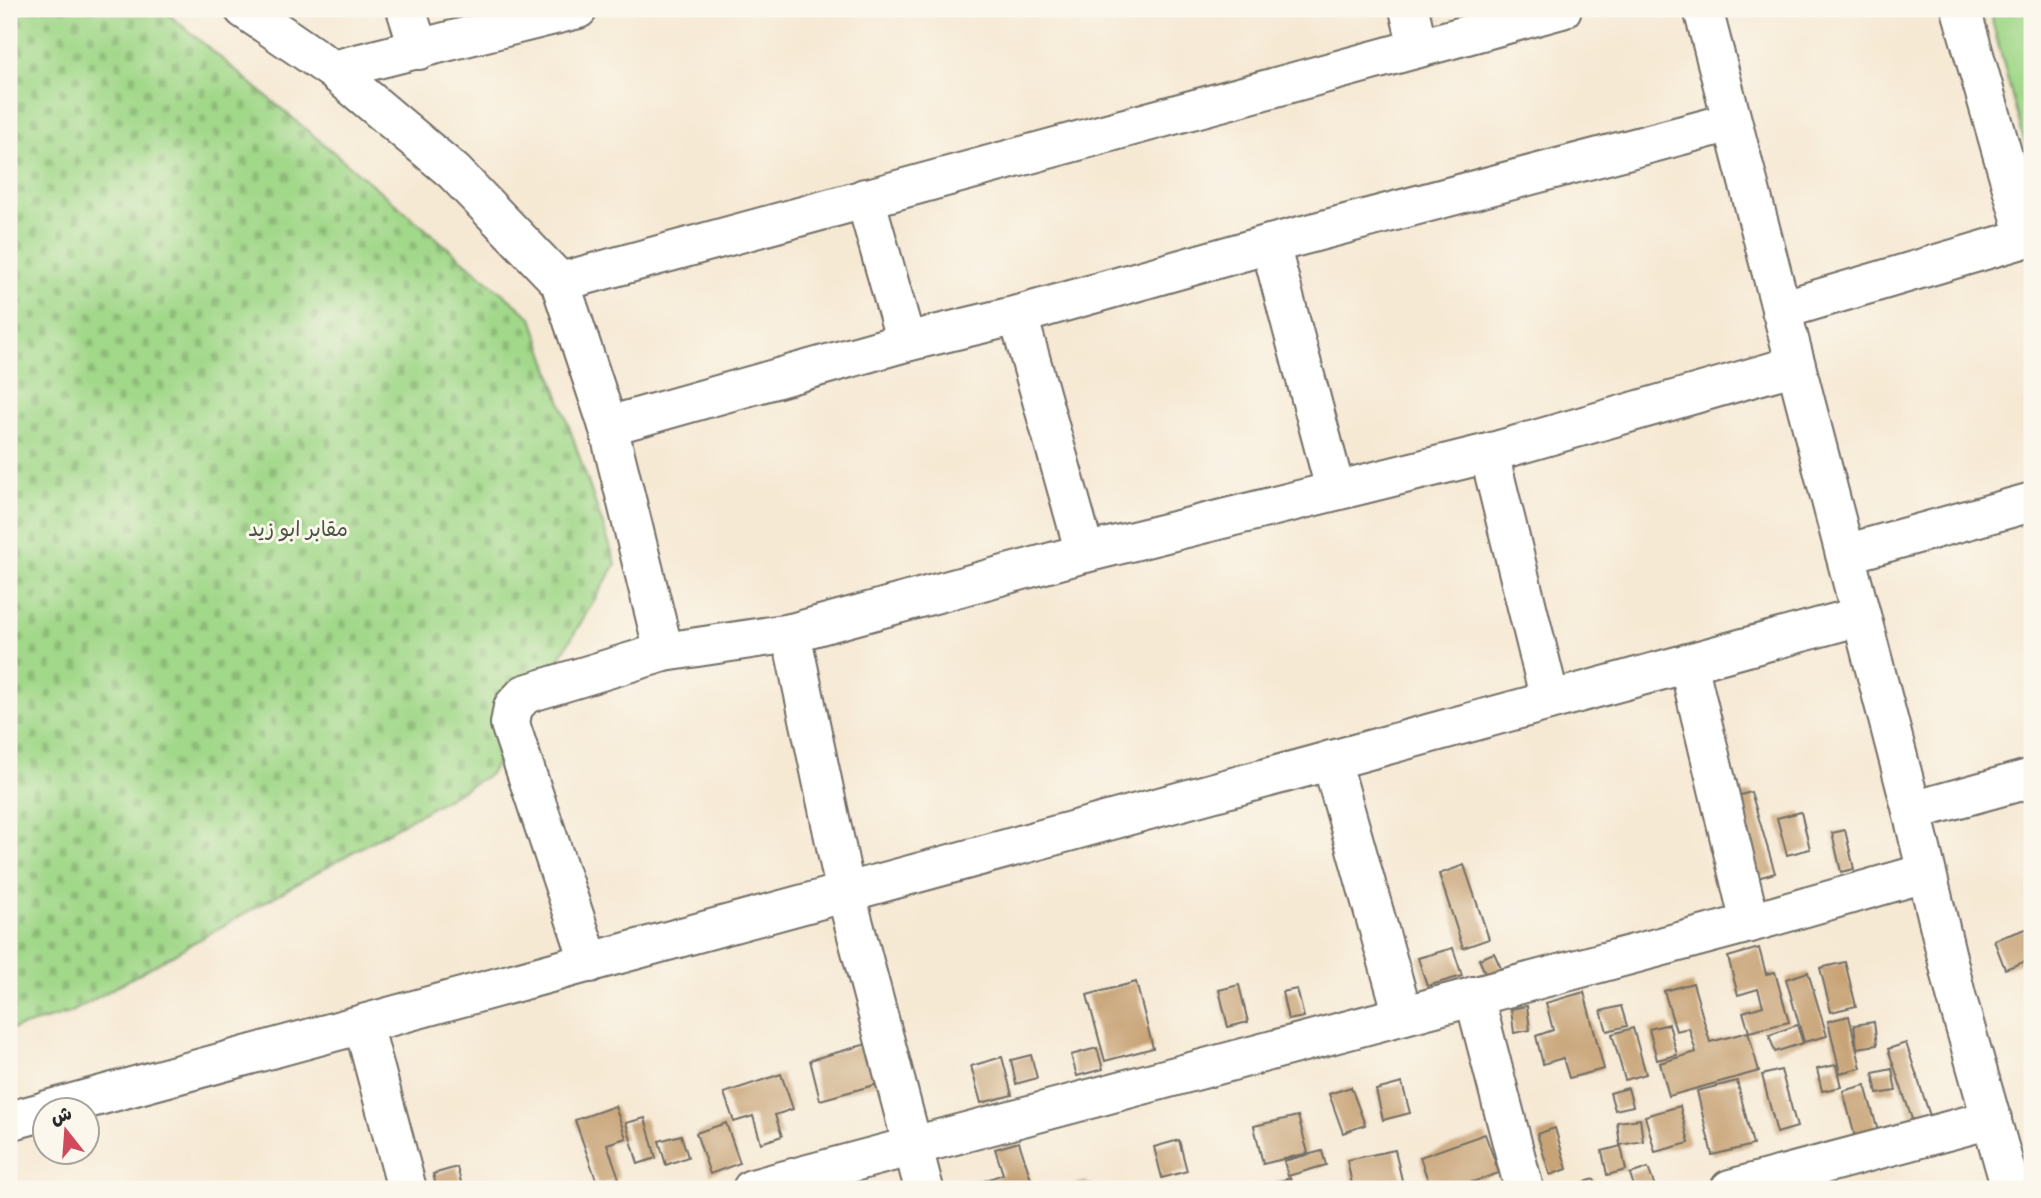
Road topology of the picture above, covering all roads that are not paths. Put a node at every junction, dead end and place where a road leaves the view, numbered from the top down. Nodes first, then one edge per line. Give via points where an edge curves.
1 (244, 9) edge
2 (406, 9) edge
3 (578, 9) edge
4 (1409, 9) edge
5 (1562, 9) edge
6 (1703, 9) edge
7 (1961, 9) edge
8 (1418, 48) junction
9 (419, 50) junction
10 (333, 70) junction
11 (1732, 122) junction
12 (865, 198) junction
13 (2029, 237) edge
14 (1270, 243) junction
15 (560, 282) junction
16 (1781, 310) junction
17 (1018, 315) junction
18 (906, 342) junction
19 (1796, 365) junction
20 (608, 426) junction
21 (1489, 453) junction
22 (1335, 489) junction
23 (2032, 502) edge
24 (1085, 553) junction
25 (1845, 554) junction
26 (1861, 616) junction
27 (791, 633) junction
28 (664, 652) junction
29 (1688, 663) junction
30 (1550, 700) junction
31 (1331, 760) junction
32 (2032, 778) edge
33 (1912, 811) junction
34 (1926, 873) junction
35 (846, 894) junction
36 (1750, 923) junction
37 (590, 963) junction
38 (1474, 996) junction
39 (1403, 1016) junction
40 (363, 1024) junction
41 (101, 1096) edge
42 (32, 1115) edge
43 (1992, 1119) junction
44 (9, 1121) edge
45 (912, 1148) junction
46 (407, 1189) edge
47 (752, 1189) edge
48 (923, 1189) edge
49 (1524, 1189) edge
50 (1730, 1189) edge
51 (2011, 1189) edge

1 - 10 street
2 - 9 street
3 - 9 street
4 - 8 street
5 - 8 street
6 - 11 street
7 - 13 street
8 - 12 street
9 - 10 street
10 - 15 street via 454,172
11 - 14 street
11 - 16 street
12 - 15 street
12 - 18 street
13 - 16 street
14 - 17 street
14 - 22 street
15 - 20 street
16 - 19 street
17 - 18 street
17 - 24 street
18 - 20 street
19 - 21 street
19 - 25 street
20 - 28 street
21 - 22 street
21 - 30 street
22 - 24 street
23 - 25 street
24 - 27 street
25 - 26 street
26 - 29 street
26 - 33 street
27 - 28 street
27 - 35 street
28 - 37 street via 525,694 513,707 510,724
29 - 30 street
29 - 36 street
30 - 31 street
31 - 35 street
31 - 39 street
32 - 33 street
33 - 34 street
34 - 36 street
34 - 43 street
35 - 37 street
35 - 45 street
36 - 38 street
37 - 40 street
38 - 39 street
38 - 49 street
39 - 45 street
40 - 41 street
40 - 46 street
42 - 44 street
43 - 50 street
43 - 51 street
45 - 47 street
45 - 48 street

